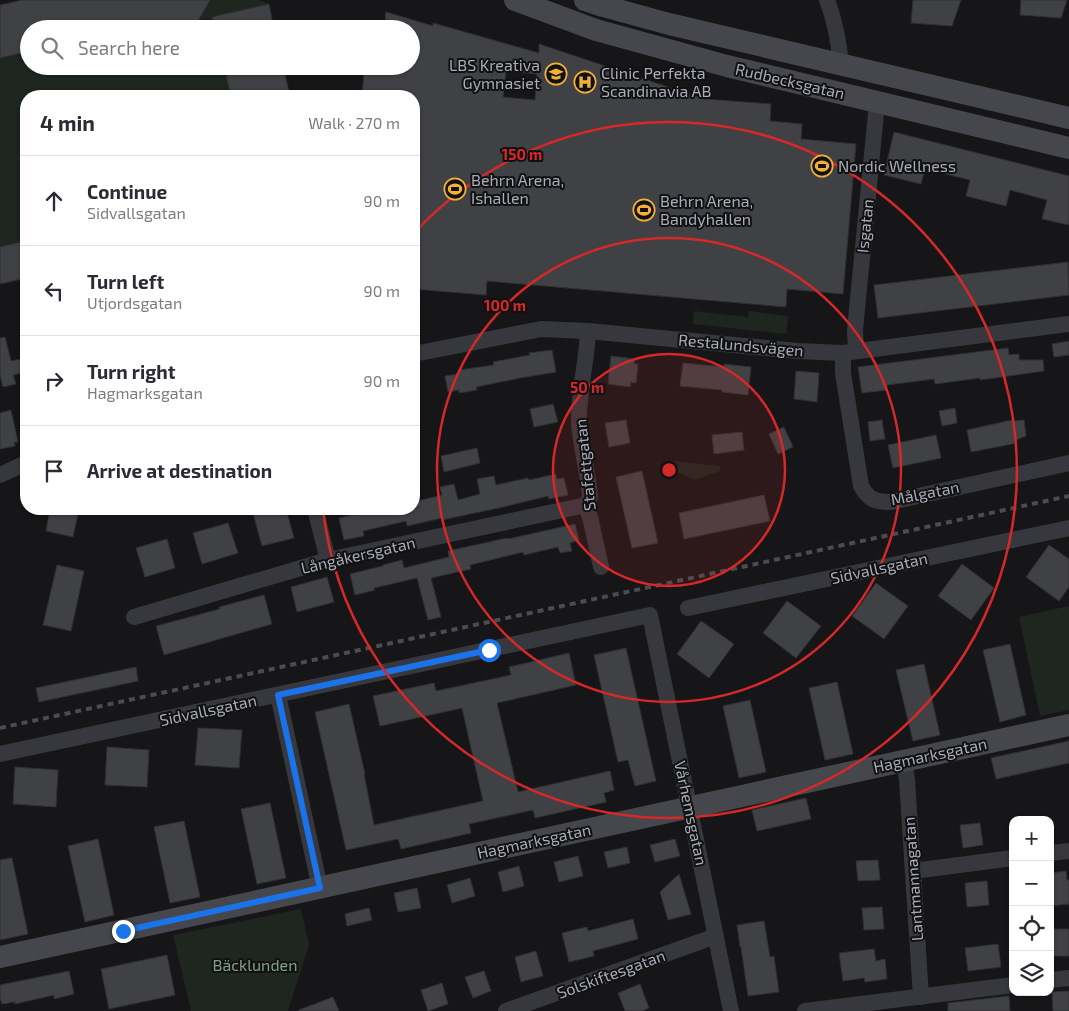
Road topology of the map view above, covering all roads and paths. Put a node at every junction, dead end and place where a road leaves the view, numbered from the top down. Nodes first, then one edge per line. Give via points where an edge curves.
1 (515, 0) edge
2 (585, 0) edge
3 (827, 0) edge
4 (841, 65) junction
5 (879, 102) junction
6 (1069, 118) edge
7 (1069, 148) edge
8 (1069, 324) edge
9 (588, 331) junction
10 (849, 352) junction
11 (420, 353) edge
12 (1069, 464) edge
13 (20, 466) edge
14 (0, 475) edge
15 (586, 505) junction
16 (317, 515) edge
17 (1069, 528) edge
18 (328, 560) junction
19 (601, 567) dead end
20 (688, 608) dead end
21 (650, 615) joint
22 (134, 616) dead end
23 (278, 695) junction
24 (1069, 725) edge
25 (0, 754) edge
26 (904, 761) junction
27 (690, 808) junction
28 (1069, 851) edge
29 (1054, 853) edge
30 (1009, 859) edge
31 (913, 871) junction
32 (320, 888) junction
33 (716, 936) junction
34 (0, 957) edge
35 (1069, 978) edge
36 (1054, 980) edge
37 (1009, 986) edge
38 (921, 997) junction
39 (506, 1011) edge
40 (731, 1011) edge
41 (805, 1011) edge

1 - 5 street, Rudbecksgatan via 605,32
2 - 4 street, Rudbecksgatan via 668,24
3 - 4 street
4 - 6 street, Rudbecksgatan
5 - 7 street, Rudbecksgatan
5 - 10 street, Isgatan via 855,330
8 - 10 street, Restalundsvägen
9 - 10 street, Restalundsvägen via 806,352
9 - 11 street, Restalundsvägen via 541,328
9 - 15 street, Stafettgatan via 579,424 590,497
10 - 12 street, Målgatan via 843,373 861,486 866,496 878,502 891,502
13 - 14 street
15 - 18 street, Långåkersgatan
15 - 19 street, Stafettgatan
16 - 18 street
17 - 20 street, Sidvallsgatan
18 - 22 street, Långåkersgatan
21 - 23 street, Sidvallsgatan
21 - 27 street, Vårhemsgatan
23 - 25 street, Sidvallsgatan
23 - 32 street
24 - 26 street, Hagmarksgatan
26 - 27 street, Hagmarksgatan
26 - 31 street, Lantmannagatan
27 - 32 street, Hagmarksgatan
27 - 33 street, Vårhemsgatan
28 - 29 street
30 - 31 street
31 - 38 street, Lantmannagatan
32 - 34 street, Hagmarksgatan
33 - 39 street, Solskiftesgatan
33 - 40 street, Vårhemsgatan
35 - 36 street
37 - 38 street
38 - 41 street

